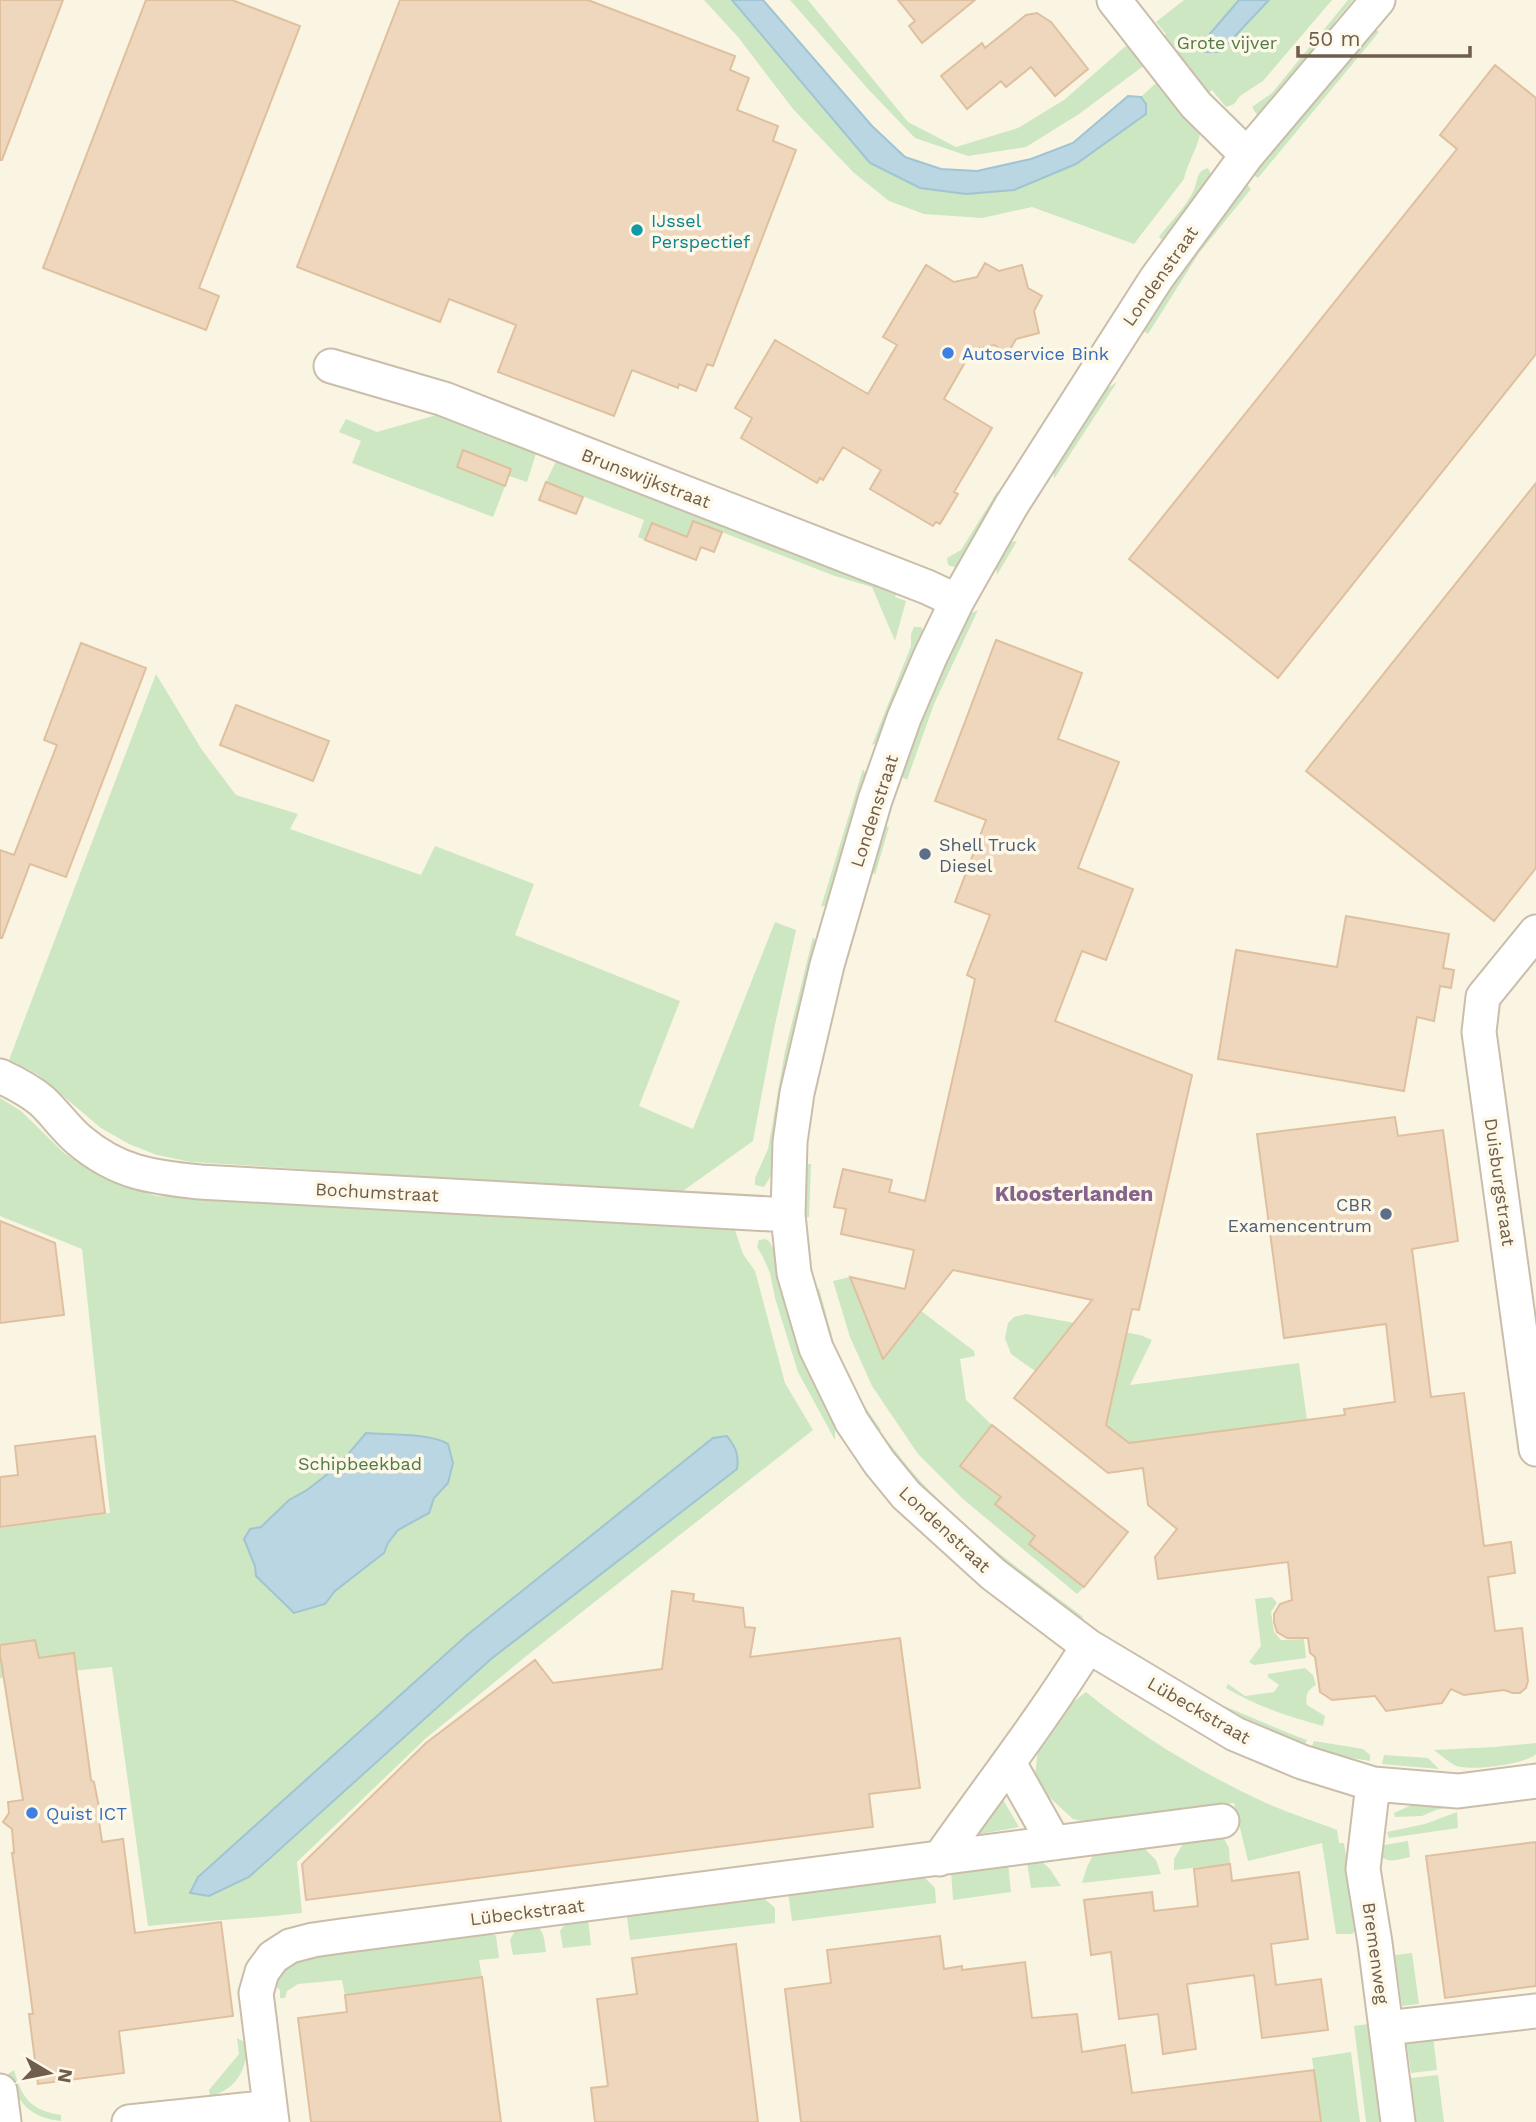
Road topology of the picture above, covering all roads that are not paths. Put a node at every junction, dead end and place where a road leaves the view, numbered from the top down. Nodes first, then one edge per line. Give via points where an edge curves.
1 (1114, 0) edge
2 (1378, 0) edge
3 (1247, 155) junction
4 (331, 366) dead end
5 (957, 601) junction
6 (1536, 932) edge
7 (0, 1076) edge
8 (788, 1215) junction
9 (1536, 1449) edge
10 (1088, 1646) junction
11 (1009, 1763) junction
12 (1536, 1782) edge
13 (1373, 1784) junction
14 (1222, 1821) dead end
15 (1054, 1843) junction
16 (939, 1859) junction
17 (1536, 2011) edge
18 (1386, 2028) junction
19 (0, 2091) edge
20 (271, 2114) edge
21 (4, 2122) edge
22 (129, 2122) edge
23 (1398, 2122) edge

1 - 3 street via 1196,105
2 - 3 street, Londenstraat
3 - 5 street, Londenstraat via 1156,279 1010,506
4 - 5 street, Brunswijkstraat via 444,399
5 - 8 street, Londenstraat via 900,730 827,965 797,1093
6 - 9 street, Duisburgstraat via 1483,997 1479,1032
7 - 8 street, Bochumstraat via 30,1091 96,1153 144,1175 200,1182
8 - 10 street, Londenstraat via 794,1273 816,1348 852,1422 879,1462 906,1495 993,1574
10 - 11 street
10 - 13 street, Lübeckstraat via 1235,1734 1302,1762
11 - 15 street
11 - 16 street
12 - 13 street, Lübeckstraat via 1458,1791
13 - 18 street, Bremenweg via 1363,1869
14 - 15 street, Lübeckstraat
15 - 16 street, Lübeckstraat
16 - 20 street, Lübeckstraat via 290,1946 262,1972 256,1993
17 - 18 street
18 - 23 street, Bremenweg
19 - 21 street
20 - 22 street

